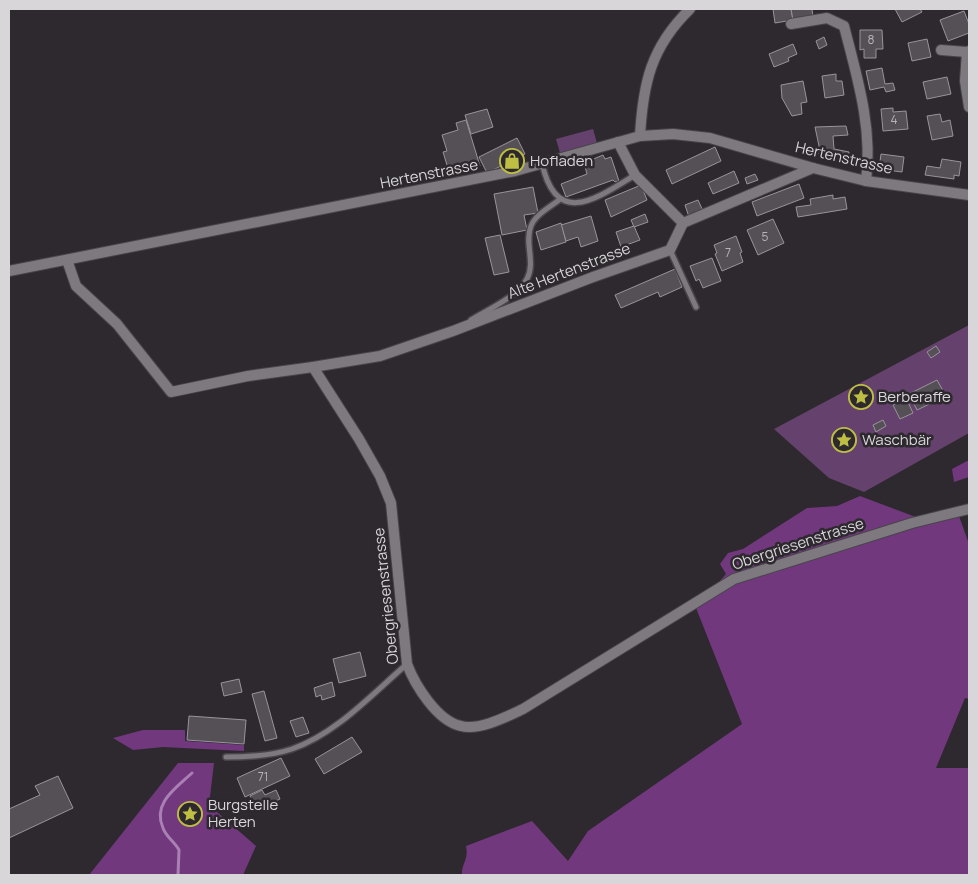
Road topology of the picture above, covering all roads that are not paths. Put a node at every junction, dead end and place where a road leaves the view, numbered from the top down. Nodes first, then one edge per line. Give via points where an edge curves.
1 (690, 9) edge
2 (791, 24) dead end
3 (941, 50) dead end
4 (968, 52) edge
5 (969, 107) edge
6 (640, 136) junction
7 (618, 142) junction
8 (542, 163) junction
9 (813, 168) junction
10 (636, 175) junction
11 (866, 181) junction
12 (969, 195) edge
13 (558, 200) junction
14 (683, 223) junction
15 (670, 250) junction
16 (66, 260) junction
17 (9, 271) edge
18 (696, 307) dead end
19 (453, 331) junction
20 (314, 367) junction
21 (969, 509) edge
22 (407, 664) junction
23 (226, 757) dead end

1 - 6 street via 671,27 656,52 646,83
2 - 11 street via 827,18 844,26 862,96 870,154
3 - 4 street
4 - 5 street via 965,81
6 - 7 street, Hertenstrasse
6 - 9 street, Hertenstrasse via 673,134 710,138
7 - 8 street, Hertenstrasse
7 - 10 street
8 - 13 lane
8 - 16 street, Hertenstrasse via 485,178
9 - 11 street, Hertenstrasse
9 - 14 street
10 - 13 lane via 603,195 570,205
10 - 14 street
11 - 12 street, Hertenstrasse
13 - 19 lane via 531,224 530,270 523,284
14 - 15 street
15 - 18 lane
15 - 19 street, Alte Hertenstrasse
16 - 17 street, Hertenstrasse
16 - 20 street via 76,286 117,324 171,392 248,376
19 - 20 street, Alte Hertenstrasse via 380,356
20 - 22 street, Obergriesenstrasse via 380,476 391,503
21 - 22 street, Obergriesenstrasse via 912,523 734,579 523,709 492,723 461,726 443,717 414,683
22 - 23 lane via 336,725 313,740 265,755

